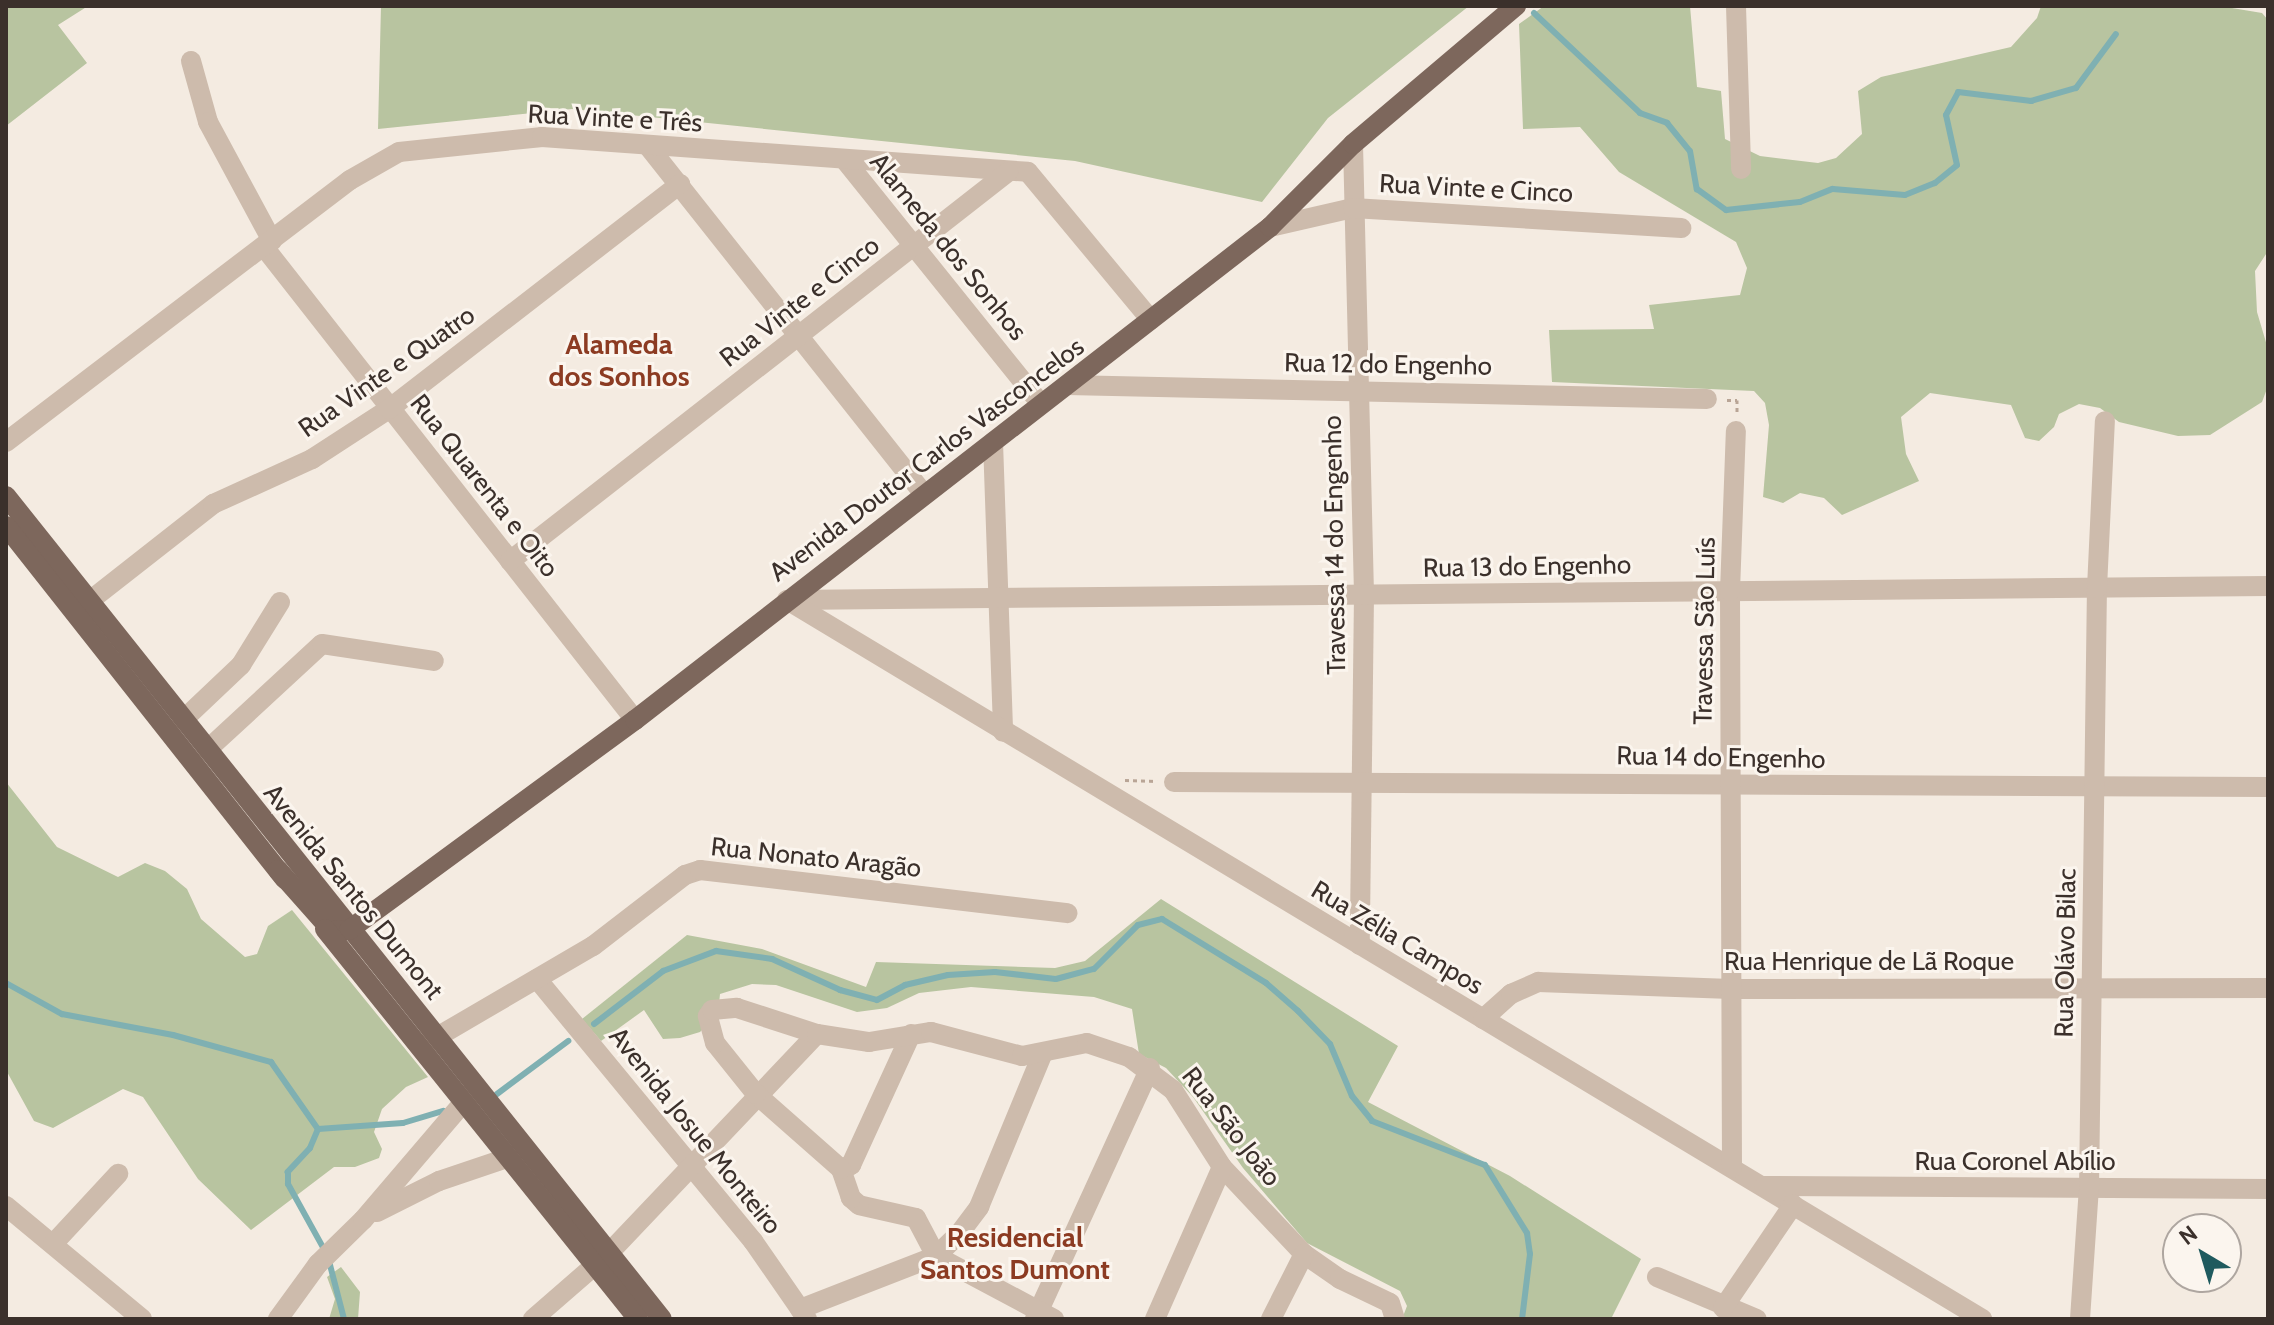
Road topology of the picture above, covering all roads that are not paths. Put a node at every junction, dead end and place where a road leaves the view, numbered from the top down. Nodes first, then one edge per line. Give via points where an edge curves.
1 (1516, 6) edge
2 (1736, 6) edge
3 (191, 61) dead end
4 (1353, 144) junction
5 (648, 146) junction
6 (844, 159) junction
7 (1741, 169) dead end
8 (1008, 172) junction
9 (680, 184) junction
10 (1353, 208) junction
11 (1270, 227) junction
12 (1681, 228) dead end
13 (268, 244) junction
14 (915, 244) junction
15 (1151, 320) junction
16 (800, 335) junction
17 (1067, 385) junction
18 (1359, 389) junction
19 (1707, 399) road end
20 (1041, 404) junction
21 (389, 409) junction
22 (2105, 421) dead end
23 (1736, 431) road end
24 (6, 442) edge
25 (993, 442) junction
26 (924, 494) junction
27 (6, 496) edge
28 (6, 526) edge
29 (510, 561) junction
30 (2268, 586) edge
31 (2097, 588) junction
32 (1730, 591) junction
33 (1364, 595) junction
34 (1000, 598) junction
35 (787, 600) junction
36 (280, 602) dead end
37 (82, 607) junction
38 (434, 661) dead end
39 (183, 720) junction
40 (635, 720) junction
41 (1003, 732) junction
42 (207, 750) junction
43 (1362, 779) junction
44 (1174, 782) dead end
45 (1731, 785) junction
46 (2094, 787) junction
47 (2268, 787) edge
48 (278, 870) junction
49 (1067, 913) dead end
50 (349, 930) junction
51 (1360, 945) junction
52 (537, 979) junction
53 (2091, 988) junction
54 (2268, 988) edge
55 (1731, 989) junction
56 (1483, 1019) junction
57 (817, 1034) junction
58 (911, 1034) junction
59 (427, 1042) junction
60 (1042, 1055) junction
61 (1150, 1068) junction
62 (469, 1094) junction
63 (756, 1094) junction
64 (515, 1152) junction
65 (691, 1165) junction
66 (1222, 1167) junction
67 (1732, 1168) junction
68 (841, 1169) junction
69 (118, 1174) dead end
70 (1763, 1186) junction
71 (2089, 1188) junction
72 (2268, 1189) edge
73 (1793, 1205) junction
74 (6, 1206) edge
75 (363, 1220) junction
76 (53, 1244) junction
77 (1304, 1254) junction
78 (936, 1256) junction
79 (602, 1260) junction
80 (1657, 1277) dead end
81 (1723, 1308) junction
82 (803, 1314) edge
83 (1042, 1317) edge
84 (142, 1319) edge
85 (278, 1319) edge
86 (533, 1319) edge
87 (638, 1319) edge
88 (662, 1319) edge
89 (1155, 1319) edge
90 (1271, 1319) edge
91 (1395, 1319) edge
92 (1757, 1319) edge
93 (1982, 1319) edge
94 (2080, 1319) edge

1 - 4 main road, Avenida Doutor Carlos Vasconcelos
2 - 7 street
3 - 13 street, Rua Quarenta e Oito via 208,122
4 - 10 street, Travessa 14 do Engenho
4 - 11 main road, Avenida Doutor Carlos Vasconcelos
5 - 6 street, Rua Vinte e Três
5 - 9 street
5 - 13 street, Rua Vinte e Três via 542,137 399,152 350,180
6 - 8 street, Rua Vinte e Três
6 - 14 street, Alameda dos Sonhos
8 - 14 street, Rua Vinte e Cinco
8 - 15 street, Rua Vinte e Três via 1028,172
9 - 16 street
9 - 21 street, Rua Vinte e Quatro
10 - 11 street, Rua Vinte e Cinco
10 - 12 street, Rua Vinte e Cinco
10 - 18 street, Travessa 14 do Engenho
11 - 15 main road, Avenida Doutor Carlos Vasconcelos
13 - 21 street, Rua Quarenta e Oito
13 - 24 street, Rua Vinte e Três
14 - 16 street, Rua Vinte e Cinco
14 - 20 street, Alameda dos Sonhos
15 - 17 main road, Avenida Doutor Carlos Vasconcelos
16 - 26 street
16 - 29 street, Rua Vinte e Cinco
17 - 18 street, Rua 12 do Engenho
17 - 20 main road, Avenida Doutor Carlos Vasconcelos
18 - 19 street, Rua 12 do Engenho
18 - 33 street, Travessa 14 do Engenho
20 - 25 main road, Avenida Doutor Carlos Vasconcelos
21 - 29 street, Rua Quarenta e Oito
21 - 37 street, Rua Vinte e Quatro via 312,459 213,504
22 - 31 street, Rua Olávo Bilac
23 - 32 street, Travessa São Luís
25 - 26 main road, Avenida Doutor Carlos Vasconcelos
25 - 34 street
26 - 35 main road, Avenida Doutor Carlos Vasconcelos
27 - 37 main road, Avenida Santos Dumont
28 - 37 main road, Avenida Santos Dumont
29 - 40 street, Rua Quarenta e Oito
30 - 31 street, Rua 13 do Engenho
31 - 32 street, Rua 13 do Engenho
31 - 46 street, Rua Olávo Bilac
32 - 33 street, Rua 13 do Engenho
32 - 45 street, Travessa São Luís
33 - 34 street, Rua 13 do Engenho
33 - 43 street, Travessa 14 do Engenho
34 - 35 street, Rua 13 do Engenho
34 - 41 street
35 - 40 main road, Avenida Doutor Carlos Vasconcelos
35 - 41 street, Rua Zélia Campos
36 - 39 street via 241,665
37 - 39 main road, Avenida Santos Dumont
37 - 48 main road, Avenida Santos Dumont
38 - 42 street via 322,644
39 - 42 main road, Avenida Santos Dumont
40 - 50 main road, Avenida Doutor Carlos Vasconcelos
41 - 51 street, Rua Zélia Campos
42 - 50 main road, Avenida Santos Dumont
43 - 44 street, Rua 14 do Engenho
43 - 45 street, Rua 14 do Engenho
43 - 51 street, Travessa 14 do Engenho
45 - 46 street, Rua 14 do Engenho
45 - 55 street, Travessa São Luís
46 - 47 street, Rua 14 do Engenho
46 - 53 street, Rua Olávo Bilac
48 - 50 main road via 332,931
48 - 59 main road, Avenida Santos Dumont
49 - 52 street, Rua Nonato Aragão via 700,870 685,875 640,913
50 - 59 main road, Avenida Santos Dumont
51 - 56 street, Rua Zélia Campos
52 - 59 street, Rua Nonato Aragão
52 - 65 street, Avenida Josue Monteiro
53 - 54 street, Rua Henrique de Lã Roque
53 - 55 street, Rua Henrique de Lã Roque
53 - 71 street, Rua Olávo Bilac
55 - 56 street, Rua Henrique de Lã Roque via 1538,982 1511,994
55 - 67 street, Travessa São Luís
56 - 67 street, Rua Zélia Campos
57 - 58 street, Rua São João via 869,1042
57 - 63 street
57 - 63 street, Rua São João via 737,1008 710,1013 715,1043
58 - 60 street, Rua São João via 931,1032 1022,1056
58 - 68 street via 851,1165
59 - 62 main road, Avenida Santos Dumont
60 - 61 street, Rua São João via 1087,1043
60 - 78 street via 979,1207
61 - 66 street, Rua São João via 1173,1090
61 - 83 street
62 - 64 main road, Avenida Santos Dumont
62 - 75 street
63 - 65 street
63 - 68 street
64 - 75 street via 439,1181
64 - 79 main road, Avenida Santos Dumont
65 - 79 street
65 - 82 street, Avenida Josue Monteiro
66 - 77 street, Rua São João
66 - 89 street
67 - 70 street, Rua Zélia Campos
68 - 78 street via 843,1186 859,1205 916,1218
69 - 76 street
70 - 71 street, Rua Coronel Abílio
70 - 73 street, Rua Zélia Campos
71 - 72 street, Rua Coronel Abílio
71 - 94 street, Rua Olávo Bilac
73 - 81 street
73 - 93 street, Rua Zélia Campos
74 - 76 street
75 - 85 street via 318,1264
76 - 84 street
77 - 90 street
77 - 91 street, Rua São João via 1390,1303
78 - 82 street
78 - 83 street
79 - 86 street
79 - 87 main road, Avenida Santos Dumont
79 - 88 main road, Avenida Santos Dumont
80 - 81 street
81 - 92 street

